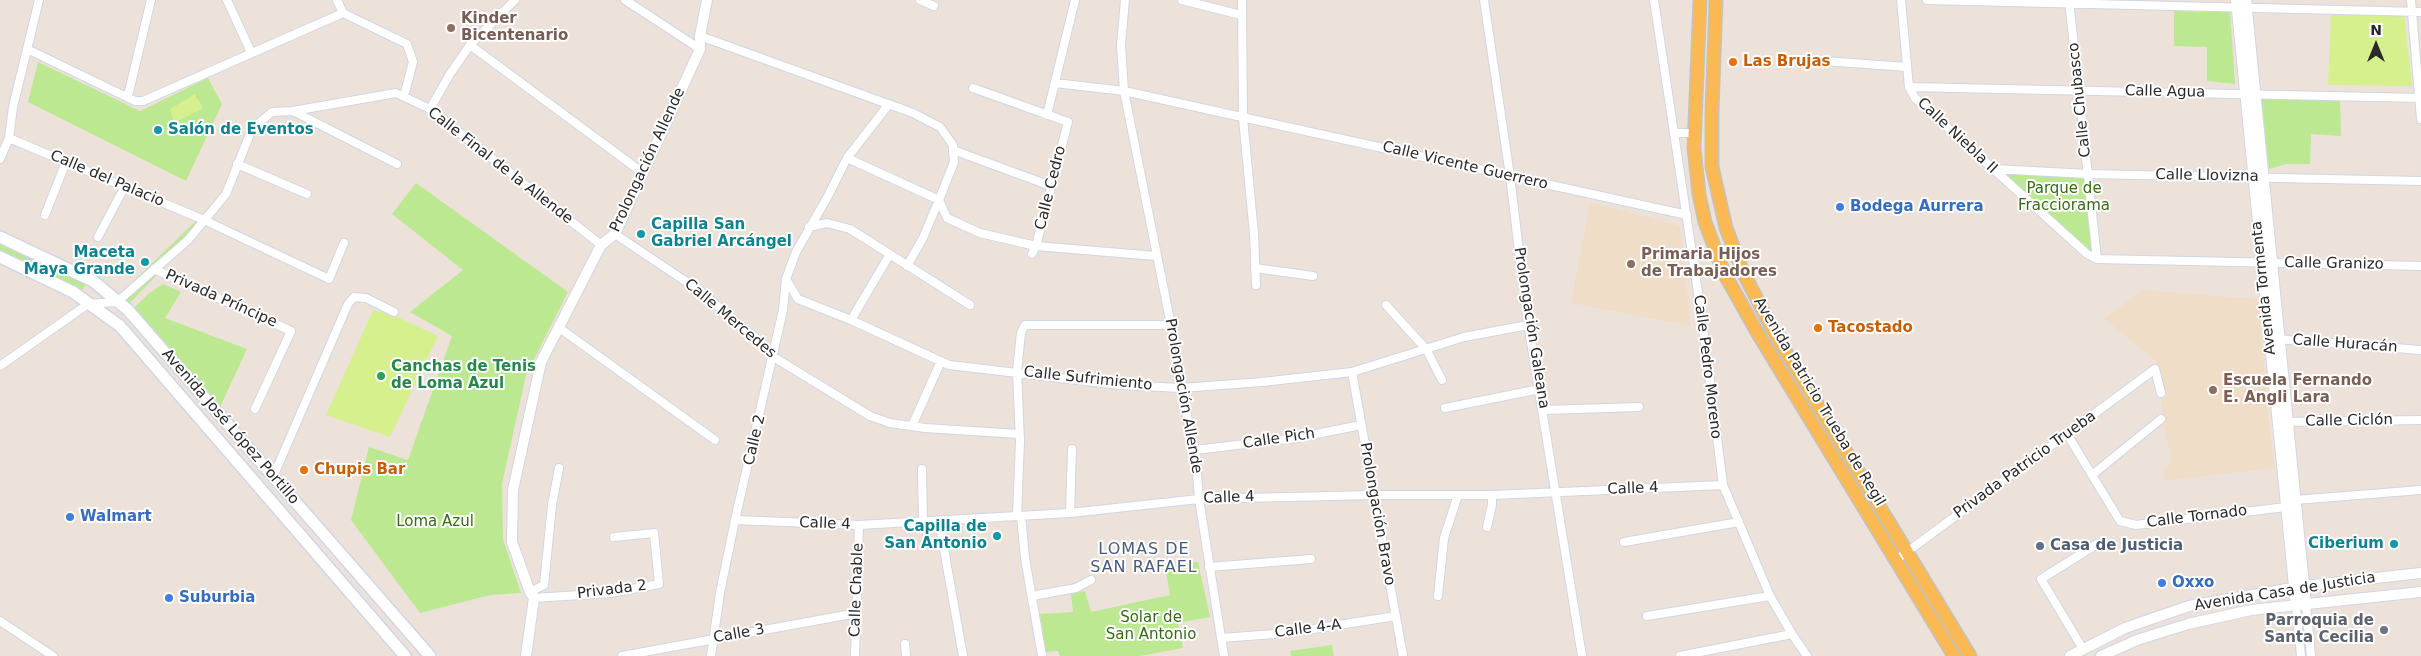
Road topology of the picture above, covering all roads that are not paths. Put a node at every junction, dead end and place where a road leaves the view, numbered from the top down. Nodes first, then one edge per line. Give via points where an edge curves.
1 (39, 0) edge
2 (151, 0) edge
3 (227, 0) edge
4 (337, 0) edge
5 (515, 0) edge
6 (625, 0) edge
7 (707, 0) edge
8 (920, 0) edge
9 (1075, 0) edge
10 (1125, 0) edge
11 (1182, 0) edge
12 (1242, 0) edge
13 (1484, 0) edge
14 (1654, 0) edge
15 (1700, 0) edge
16 (1716, 0) edge
17 (1901, 0) edge
18 (1927, 0) edge
19 (2411, 0) edge
20 (2070, 2) edge
21 (2241, 4) edge
22 (934, 6) dead end
23 (2412, 12) junction
24 (2421, 12) edge
25 (343, 13) junction
26 (1241, 15) junction
27 (700, 36) junction
28 (470, 45) junction
29 (27, 49) junction
30 (700, 49) junction
31 (250, 52) junction
32 (1824, 61) dead end
33 (1907, 67) junction
34 (1055, 83) junction
35 (1909, 87) junction
36 (973, 88) dead end
37 (2079, 90) junction
38 (1124, 91) junction
39 (2250, 94) junction
40 (400, 95) junction
41 (128, 96) junction
42 (2420, 98) edge
43 (889, 104) junction
44 (430, 109) junction
45 (293, 111) junction
46 (1047, 115) junction
47 (1243, 118) junction
48 (2421, 118) edge
49 (1674, 133) junction
50 (1693, 133) junction
51 (9, 138) junction
52 (953, 150) junction
53 (846, 158) junction
54 (0, 159) edge
55 (66, 162) junction
56 (237, 164) junction
57 (396, 164) dead end
58 (1994, 169) junction
59 (643, 173) junction
60 (2088, 174) junction
61 (1510, 176) junction
62 (2258, 177) junction
63 (2421, 180) edge
64 (125, 186) junction
65 (1051, 186) junction
66 (307, 194) dead end
67 (939, 200) junction
68 (44, 215) dead end
69 (1687, 215) junction
70 (204, 220) junction
71 (809, 227) junction
72 (615, 234) junction
73 (0, 237) edge
74 (98, 237) dead end
75 (344, 242) dead end
76 (601, 245) junction
77 (1036, 246) junction
78 (890, 254) junction
79 (1032, 254) dead end
80 (1156, 256) junction
81 (0, 258) edge
82 (2097, 259) junction
83 (2266, 263) junction
84 (907, 266) junction
85 (2421, 266) edge
86 (1255, 268) junction
87 (154, 269) junction
88 (1313, 276) dead end
89 (786, 280) junction
90 (1256, 285) dead end
91 (118, 302) junction
92 (88, 304) junction
93 (970, 305) dead end
94 (1386, 305) dead end
95 (394, 312) dead end
96 (851, 320) junction
97 (1171, 324) junction
98 (1528, 326) junction
99 (558, 327) junction
100 (2275, 339) junction
101 (1426, 349) junction
102 (2421, 350) edge
103 (772, 356) junction
104 (941, 361) junction
105 (0, 366) edge
106 (1017, 371) junction
107 (1352, 372) junction
108 (1442, 380) dead end
109 (1181, 388) junction
110 (1540, 389) junction
111 (2161, 392) dead end
112 (1638, 407) dead end
113 (1445, 408) dead end
114 (255, 409) dead end
115 (1544, 410) junction
116 (2161, 419) dead end
117 (2421, 420) edge
118 (2283, 422) junction
119 (1362, 425) junction
120 (912, 426) junction
121 (1019, 434) junction
122 (2067, 434) junction
123 (715, 440) dead end
124 (1072, 449) dead end
125 (1195, 450) junction
126 (560, 468) dead end
127 (922, 469) dead end
128 (2092, 475) junction
129 (273, 477) junction
130 (1723, 485) junction
131 (2421, 490) edge
132 (1555, 492) junction
133 (1375, 494) junction
134 (1458, 495) junction
135 (1492, 495) junction
136 (1199, 499) junction
137 (2295, 500) junction
138 (2286, 507) junction
139 (1070, 513) junction
140 (1019, 516) junction
141 (735, 520) junction
142 (923, 521) junction
143 (939, 521) junction
144 (1739, 522) junction
145 (859, 525) junction
146 (1487, 527) dead end
147 (614, 537) dead end
148 (1624, 542) dead end
149 (2097, 544) dead end
150 (1901, 556) junction
151 (1311, 559) dead end
152 (1209, 567) junction
153 (2421, 573) edge
154 (1091, 580) dead end
155 (2299, 586) junction
156 (2421, 592) edge
157 (532, 595) junction
158 (1032, 596) junction
159 (1438, 596) dead end
160 (1770, 596) junction
161 (2301, 606) junction
162 (857, 613) junction
163 (1396, 616) junction
164 (1647, 616) dead end
165 (0, 621) edge
166 (1792, 634) junction
167 (715, 638) junction
168 (1221, 638) junction
169 (905, 644) dead end
170 (2084, 649) junction
171 (2073, 655) edge
172 (53, 656) edge
173 (405, 656) edge
174 (430, 656) edge
175 (526, 656) edge
176 (622, 656) edge
177 (711, 656) edge
178 (855, 656) edge
179 (906, 656) edge
180 (964, 656) edge
181 (1042, 656) edge
182 (1224, 656) edge
183 (1403, 656) edge
184 (1582, 656) edge
185 (1680, 656) edge
186 (1807, 656) edge
187 (1954, 656) edge
188 (1970, 656) edge
189 (2101, 656) edge
190 (2301, 656) edge
191 (2311, 656) edge

1 - 29 street
2 - 41 street
3 - 31 street
4 - 25 street
5 - 28 street
6 - 30 street
7 - 27 street, Prolongación Allende
8 - 22 street
9 - 34 street
10 - 38 street, Prolongación Allende via 1121,45
11 - 26 street
12 - 26 street
13 - 61 street, Prolongación Galeana
14 - 49 street, Calle Pedro Moreno
15 - 50 main road, Avenida Patricio Trueba de Regil
16 - 150 main road, Avenida Patricio Trueba de Regil via 1712,167 1726,228 1776,336
17 - 33 street, Calle Niebla II
18 - 20 street
19 - 23 street
20 - 21 street
20 - 37 street, Calle Chubasco
21 - 23 street
21 - 39 street, Avenida Tormenta
23 - 24 street
23 - 42 street
25 - 31 street
25 - 40 street via 407,44 413,62
26 - 47 street
27 - 30 street, Prolongación Allende
27 - 43 street
28 - 44 street
28 - 59 street
29 - 41 street
29 - 51 street via 12,107
30 - 59 street, Prolongación Allende
31 - 41 street via 143,101
32 - 33 street
33 - 35 street, Calle Niebla II
34 - 38 street, Calle Vicente Guerrero
34 - 46 street
35 - 37 street, Calle Agua
35 - 58 street, Calle Niebla II via 1915,98
36 - 46 street
37 - 39 street, Calle Agua
37 - 60 street, Calle Chubasco
38 - 47 street, Calle Vicente Guerrero
38 - 80 street, Prolongación Allende
39 - 42 street, Calle Agua
39 - 62 street, Avenida Tormenta
40 - 44 street, Calle Final de la Allende
40 - 45 street
42 - 48 street
43 - 52 street via 940,127
43 - 53 street, Calle 2
44 - 76 street, Calle Final de la Allende
45 - 56 street via 272,112 252,129
45 - 57 street
46 - 65 street, Calle Cedro via 1068,122
47 - 61 street, Calle Vicente Guerrero
47 - 86 street
49 - 50 street
49 - 69 street, Calle Pedro Moreno
50 - 150 main road, Avenida Patricio Trueba de Regil via 1705,222 1724,273 1762,340
51 - 54 street
51 - 55 street, Calle del Palacio
52 - 65 street
52 - 67 street via 954,162
53 - 67 street
53 - 71 street, Calle 2
55 - 64 street, Calle del Palacio
55 - 68 street
56 - 66 street
56 - 70 street via 226,194
58 - 60 street, Calle Llovizna
58 - 82 street, Calle Niebla II via 2087,254
59 - 72 street, Prolongación Allende
60 - 62 street, Calle Llovizna
60 - 82 street, Calle Chubasco
61 - 69 street, Calle Vicente Guerrero
61 - 98 street, Prolongación Galeana
62 - 63 street, Calle Llovizna
62 - 83 street, Avenida Tormenta
64 - 70 street, Calle del Palacio
64 - 74 street
65 - 77 street, Calle Cedro
67 - 77 street via 946,218 980,233
67 - 84 street
69 - 130 street, Calle Pedro Moreno
70 - 75 street, Calle del Palacio via 329,278
70 - 87 street via 188,240
71 - 78 street via 827,223 850,229
71 - 89 street, Calle 2
72 - 76 street, Prolongación Allende
72 - 103 street, Calle Mercedes via 700,291 765,346
73 - 91 main road, Avenida José López Portillo via 92,282
76 - 99 street, Prolongación Allende
77 - 79 street, Calle Cedro
77 - 80 street
78 - 84 street
78 - 96 street
80 - 97 street, Prolongación Allende
81 - 92 main road, Avenida José López Portillo via 73,292
82 - 83 street, Calle Granizo
83 - 85 street, Calle Granizo
83 - 100 street, Avenida Tormenta
84 - 93 street
86 - 88 street
86 - 90 street
87 - 91 street
87 - 114 street, Privada Príncipe via 291,331
89 - 96 street, Calle Sufrimiento via 798,299
89 - 103 street, Calle 2 via 784,310
91 - 92 street
91 - 129 main road, Avenida José López Portillo
92 - 105 street
92 - 173 main road, Avenida José López Portillo via 120,326
94 - 101 street
95 - 129 street via 366,298 354,297 348,304
96 - 104 street, Calle Sufrimiento
97 - 106 street via 1026,325 1021,332
97 - 109 street, Prolongación Allende
98 - 101 street, Calle Sufrimiento via 1464,337
98 - 110 street, Prolongación Galeana
99 - 123 street
99 - 157 street, Prolongación Allende via 542,362 513,490 512,542
100 - 102 street, Calle Huracán
100 - 118 street, Avenida Tormenta
101 - 107 street, Calle Sufrimiento
101 - 108 street
103 - 120 street, Calle Mercedes via 870,416
103 - 141 street, Calle 2 via 766,396
104 - 106 street, Calle Sufrimiento via 949,365
104 - 120 street
106 - 109 street, Calle Sufrimiento via 1120,385
106 - 121 street
107 - 109 street, Calle Sufrimiento
107 - 119 street, Prolongación Bravo
109 - 125 street, Prolongación Allende
110 - 113 street
110 - 115 street, Prolongación Galeana
111 - 122 street, Privada Patricio Trueba via 2155,369
112 - 115 street
115 - 132 street, Prolongación Galeana
116 - 128 street
117 - 118 street, Calle Ciclón
118 - 137 street, Avenida Tormenta
118 - 138 street, Avenida Tormenta
119 - 125 street, Calle Pich via 1296,438
119 - 133 street, Prolongación Bravo
120 - 121 street, Calle Mercedes
121 - 140 street
122 - 128 street, Calle Tornado
122 - 150 street, Privada Patricio Trueba
124 - 139 street
125 - 136 street, Prolongación Allende
126 - 157 street via 552,506 544,585
127 - 142 street
128 - 138 street, Calle Tornado via 2120,521 2136,525
129 - 174 main road, Avenida José López Portillo
130 - 132 street, Calle 4
130 - 144 street, Calle Pedro Moreno
131 - 137 street
132 - 135 street, Calle 4
132 - 184 street, Prolongación Galeana
133 - 134 street, Calle 4
133 - 136 street, Calle 4
133 - 163 street, Prolongación Bravo
134 - 135 street, Calle 4
134 - 159 street via 1444,538
135 - 146 street
136 - 139 street, Calle 4
136 - 152 street, Prolongación Allende
137 - 155 street, Avenida Tormenta
138 - 155 street, Avenida Tormenta
139 - 140 street, Calle 4
140 - 143 street, Calle 4
140 - 158 street
141 - 145 street, Calle 4
141 - 167 street, Calle 2
142 - 143 street, Calle 4
142 - 145 street, Calle 4
143 - 180 street
144 - 148 street
144 - 160 street, Calle Pedro Moreno
145 - 162 street, Calle Chable
147 - 157 street, Privada 2 via 654,534 659,584 611,593
149 - 170 street via 2040,580
150 - 187 main road, Avenida Patricio Trueba de Regil
150 - 188 main road, Avenida Patricio Trueba de Regil
151 - 152 street
152 - 168 street, Prolongación Allende
153 - 155 street, Avenida Casa de Justicia
154 - 158 street via 1076,588
155 - 161 street, Avenida Tormenta
155 - 170 street, Avenida Casa de Justicia via 2189,606 2125,628
156 - 161 street, Avenida Casa de Justicia
157 - 175 street, Prolongación Allende
158 - 181 street
160 - 164 street
160 - 166 street, Calle Pedro Moreno
161 - 189 street, Avenida Casa de Justicia via 2250,610 2188,624 2137,640
161 - 190 street
161 - 191 street
162 - 167 street, Calle 3
162 - 178 street, Calle Chable
163 - 168 street, Calle 4-A via 1288,633
163 - 183 street, Prolongación Bravo
165 - 172 street
166 - 185 street
166 - 186 street, Calle Pedro Moreno
167 - 176 street, Calle 3
167 - 177 street, Calle 2
168 - 182 street, Prolongación Allende
169 - 179 street
170 - 171 street, Avenida Casa de Justicia

